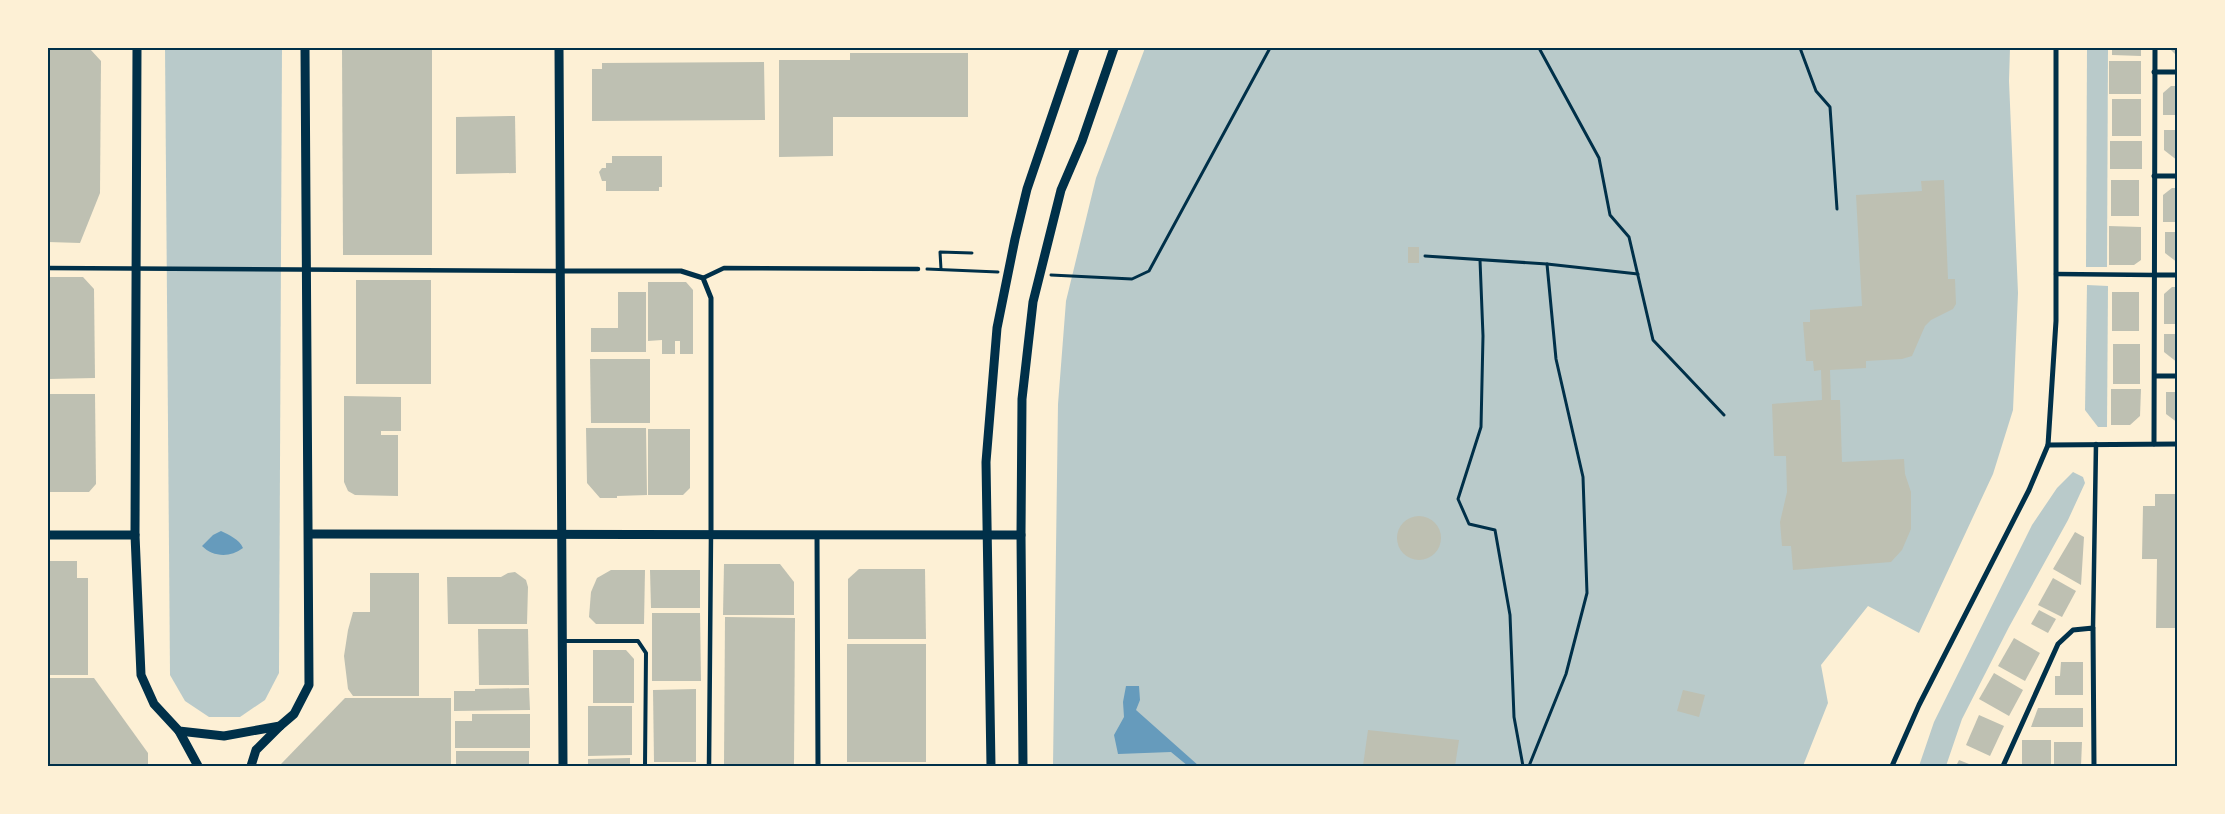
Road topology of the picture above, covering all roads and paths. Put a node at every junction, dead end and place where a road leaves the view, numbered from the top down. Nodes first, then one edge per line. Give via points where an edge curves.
1 (137, 48) edge
2 (305, 48) edge
3 (559, 48) edge
4 (1075, 48) edge
5 (1114, 48) edge
6 (1270, 48) edge
7 (1539, 48) edge
8 (1800, 48) edge
9 (2056, 48) edge
10 (2154, 48) edge
11 (2154, 72) junction
12 (2178, 72) edge
13 (2154, 176) junction
14 (2178, 176) edge
15 (1837, 210) dead end
16 (972, 253) dead end
17 (1425, 256) dead end
18 (1480, 260) junction
19 (1547, 264) junction
20 (48, 268) edge
21 (136, 268) junction
22 (918, 269) dead end
23 (941, 269) dead end
24 (307, 270) junction
25 (561, 271) junction
26 (1638, 274) junction
27 (2056, 274) junction
28 (2154, 275) junction
29 (2178, 275) edge
30 (703, 278) junction
31 (1132, 279) dead end
32 (2155, 376) junction
33 (2178, 376) edge
34 (1724, 415) dead end
35 (2096, 444) junction
36 (2154, 444) junction
37 (2178, 444) edge
38 (2048, 445) junction
39 (48, 534) edge
40 (135, 534) junction
41 (309, 534) junction
42 (561, 534) junction
43 (711, 534) junction
44 (988, 534) junction
45 (817, 535) junction
46 (1021, 535) junction
47 (2094, 628) junction
48 (563, 641) junction
49 (280, 726) junction
50 (179, 731) junction
51 (198, 766) edge
52 (251, 766) edge
53 (562, 766) edge
54 (645, 766) edge
55 (710, 766) edge
56 (818, 766) edge
57 (991, 766) edge
58 (1023, 766) edge
59 (1523, 766) edge
60 (1529, 766) edge
61 (1892, 766) edge
62 (2003, 766) edge
63 (2094, 766) edge

1 - 21 street
2 - 24 street
3 - 25 street
4 - 44 street via 1027,189 1001,302 986,462
5 - 46 street via 1062,190 1033,302 1022,399
6 - 31 path via 1149,271
7 - 26 path via 1600,158 1610,216 1629,237
8 - 15 path via 1816,91 1830,107
9 - 27 street
10 - 11 street
11 - 12 street
11 - 13 street
13 - 14 street
13 - 28 street
16 - 23 path via 940,252
17 - 18 path
18 - 19 path
18 - 59 path via 1483,336 1481,427 1458,499 1469,524 1495,530 1510,615 1514,717
19 - 26 path
19 - 60 path via 1556,359 1583,477 1587,593 1566,674
20 - 21 street
21 - 24 street
21 - 40 street
22 - 30 street via 724,268
24 - 25 street
24 - 41 street
25 - 30 street via 681,271
25 - 42 street
26 - 34 path via 1653,340
27 - 28 street
27 - 38 street
28 - 29 street
28 - 32 street
30 - 43 street via 711,298
32 - 33 street
32 - 36 street
35 - 36 street
35 - 38 street
35 - 47 street
36 - 37 street
38 - 61 street via 2029,490 1919,705
39 - 40 street
40 - 50 street via 141,675 154,704
41 - 42 street
41 - 49 street via 309,685 294,714
42 - 43 street
42 - 48 street
43 - 45 street
43 - 55 street
44 - 45 street
44 - 46 street
44 - 57 street
45 - 56 street
46 - 58 street
47 - 62 street via 2073,630 2058,644
47 - 63 street
48 - 53 street
48 - 54 lane via 638,641 646,653
49 - 50 street via 224,736
49 - 52 street via 256,750
50 - 51 street

